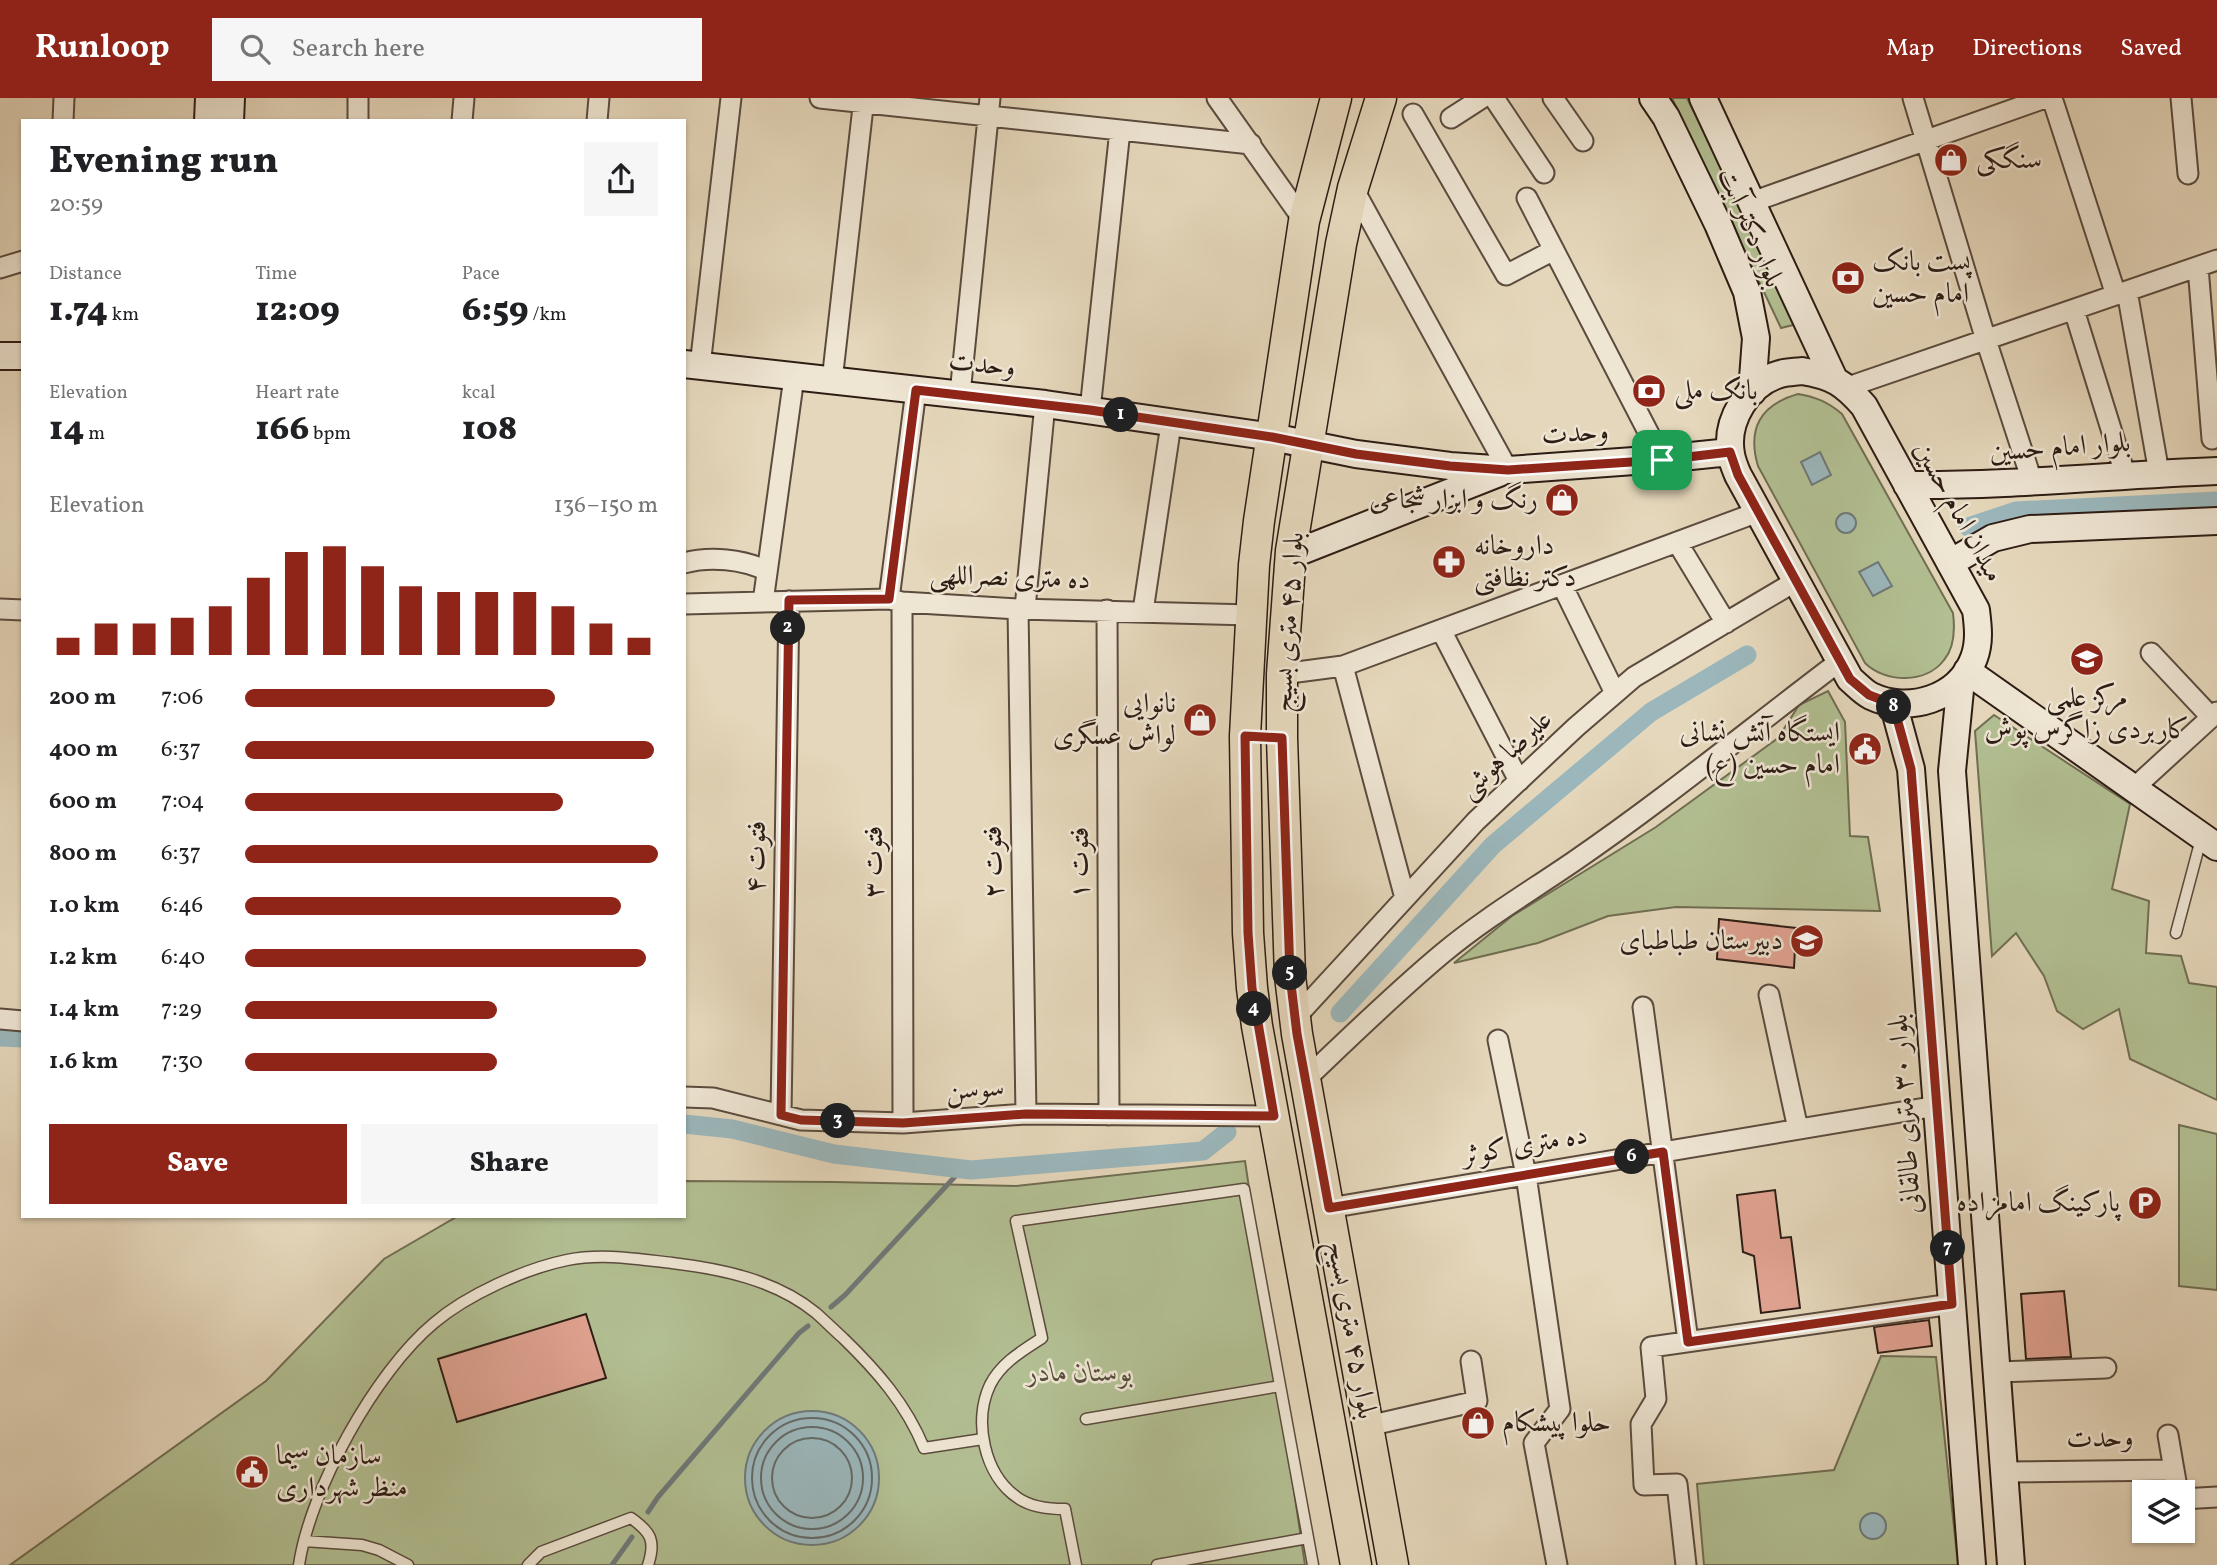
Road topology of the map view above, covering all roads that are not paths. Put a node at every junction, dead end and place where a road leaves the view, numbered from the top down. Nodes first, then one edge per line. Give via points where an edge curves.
1 (64, 98) edge
2 (209, 98) edge
3 (231, 98) edge
4 (358, 98) edge
5 (464, 98) edge
6 (599, 98) edge
7 (732, 98) edge
8 (820, 98) edge
9 (1217, 98) edge
10 (1336, 98) edge
11 (1381, 98) edge
12 (1482, 98) edge
13 (1494, 98) edge
14 (1553, 98) edge
15 (1653, 98) edge
16 (1913, 98) edge
17 (2045, 98) edge
18 (2052, 98) edge
19 (2181, 98) edge
20 (1706, 99) edge
21 (863, 100) edge
22 (989, 107) edge
23 (1413, 114) dead end
24 (1451, 118) dead end
25 (63, 119) edge
26 (208, 119) edge
27 (230, 119) edge
28 (358, 119) edge
29 (462, 119) edge
30 (597, 119) edge
31 (1121, 130) junction
32 (1927, 140) junction
33 (1583, 141) dead end
34 (1251, 145) junction
35 (1544, 173) dead end
36 (2188, 174) dead end
37 (1353, 188) junction
38 (1527, 198) dead end
39 (1752, 202) junction
40 (1304, 221) junction
41 (1554, 250) junction
42 (2217, 260) edge
43 (21, 262) edge
44 (2198, 267) junction
45 (0, 268) edge
46 (2122, 293) junction
47 (2074, 310) junction
48 (1986, 340) junction
49 (0, 356) edge
50 (21, 356) edge
51 (692, 365) edge
52 (794, 377) junction
53 (832, 381) junction
54 (1841, 383) junction
55 (916, 390) junction
56 (1752, 392) junction
57 (960, 394) junction
58 (1045, 404) junction
59 (1090, 410) junction
60 (1171, 424) junction
61 (1272, 437) junction
62 (2212, 439) dead end
63 (1308, 444) junction
64 (1730, 452) junction
65 (1662, 460) junction
66 (1508, 470) junction
67 (2217, 471) edge
68 (2159, 473) junction
69 (2125, 474) junction
70 (2032, 481) junction
71 (1907, 485) junction
72 (1758, 512) junction
73 (2217, 521) edge
74 (1677, 542) junction
75 (1291, 555) junction
76 (686, 562) edge
77 (1950, 563) junction
78 (767, 571) junction
79 (1796, 582) junction
80 (1562, 585) junction
81 (789, 600) junction
82 (896, 600) junction
83 (762, 601) junction
84 (686, 604) edge
85 (1021, 609) junction
86 (0, 610) edge
87 (21, 610) edge
88 (1107, 610) junction
89 (1143, 611) junction
90 (1251, 615) junction
91 (1726, 623) junction
92 (1441, 630) junction
93 (2151, 653) dead end
94 (1840, 661) junction
95 (1343, 666) junction
96 (1282, 674) junction
97 (1964, 675) junction
98 (1615, 693) junction
99 (1893, 704) junction
100 (2214, 714) edge
101 (1245, 736) junction
102 (1282, 738) junction
103 (1519, 781) junction
104 (2134, 789) junction
105 (2209, 841) edge
106 (1405, 898) junction
107 (2176, 933) dead end
108 (1769, 995) dead end
109 (1643, 1007) dead end
110 (1295, 1018) junction
111 (0, 1019) edge
112 (21, 1021) edge
113 (1498, 1040) dead end
114 (1306, 1079) junction
115 (686, 1097) edge
116 (1937, 1106) junction
117 (1026, 1114) junction
118 (781, 1115) junction
119 (1109, 1115) junction
120 (1274, 1116) junction
121 (903, 1123) junction
122 (1798, 1129) junction
123 (1663, 1152) junction
124 (1526, 1174) junction
125 (1329, 1208) junction
126 (1952, 1304) junction
127 (1688, 1342) junction
128 (1471, 1361) dead end
129 (2106, 1368) dead end
130 (1997, 1372) junction
131 (1280, 1386) junction
132 (1086, 1419) dead end
133 (1368, 1426) junction
134 (2168, 1435) dead end
135 (983, 1439) junction
136 (2174, 1470) junction
137 (2004, 1472) junction
138 (2176, 1480) edge
139 (2217, 1497) edge
140 (2195, 1498) edge
141 (1308, 1538) junction
142 (304, 1541) junction
143 (299, 1565) edge
144 (408, 1565) edge
145 (528, 1565) edge
146 (648, 1565) edge
147 (1076, 1565) edge
148 (1157, 1565) edge
149 (1313, 1565) edge
150 (1356, 1565) edge
151 (1394, 1565) edge
152 (1557, 1565) edge
153 (1686, 1565) edge
154 (1972, 1565) edge
155 (2011, 1565) edge

1 - 25 street
2 - 26 main road
3 - 27 main road
4 - 28 street
5 - 29 street
6 - 30 street
7 - 51 street
8 - 21 street
9 - 34 street
10 - 40 main road, بلوار ۴۵ متری بسیج
11 - 37 main road, بلوار ۴۵ متری بسیج
12 - 24 street
13 - 35 street
14 - 33 street
15 - 56 main road, بلوار دکتر آیت via 1718,224 1746,292 1756,338
16 - 32 street
17 - 32 street
18 - 46 street
19 - 36 street
20 - 39 main road, بلوار دکتر آیت
21 - 22 street
21 - 53 street
22 - 31 street
22 - 57 street
23 - 41 street via 1506,275
31 - 34 street
31 - 59 street
32 - 39 street
32 - 48 street
34 - 40 street
37 - 63 main road, بلوار ۴۵ متری بسیج
37 - 66 street
38 - 41 street
39 - 54 main road, بلوار دکتر آیت
40 - 61 main road, بلوار ۴۵ متری بسیج
41 - 65 street
42 - 44 street
43 - 45 street
44 - 46 street
44 - 62 street
46 - 47 street
46 - 68 street
47 - 48 street
47 - 69 street
48 - 54 street
48 - 70 street
49 - 50 main road
51 - 52 main road, وحدت
52 - 53 main road, وحدت
52 - 78 street
53 - 55 main road, وحدت
54 - 56 main road via 1827,375 1802,371 1778,375
54 - 71 main road, میدان امام حسین via 1864,406
55 - 57 main road, وحدت
55 - 82 street, فتوت ۳
56 - 64 main road via 1731,427
57 - 58 main road, وحدت
58 - 59 main road, وحدت
58 - 85 street, فتوت ۲
59 - 60 main road, وحدت
60 - 61 main road, وحدت
60 - 89 street
61 - 63 main road, وحدت
61 - 90 main road, بلوار ۴۵ متری بسیج
63 - 66 main road, وحدت via 1399,460
63 - 75 main road, بلوار ۴۵ متری بسیج
64 - 65 main road, وحدت
64 - 72 main road
65 - 66 main road, وحدت
66 - 75 main road, وحدت
67 - 68 main road, بلوار امام حسین
68 - 69 main road, بلوار امام حسین
69 - 70 main road, بلوار امام حسین
70 - 71 main road, بلوار امام حسین
71 - 77 main road, میدان امام حسین
72 - 74 street
72 - 79 main road
73 - 77 main road via 2030,529 1993,538
74 - 80 street
74 - 91 street
75 - 96 main road, بلوار ۴۵ متری بسیج
76 - 78 street via 730,560
77 - 97 main road, میدان امام حسین via 1976,610 1979,635 1974,659
78 - 83 street
79 - 91 street, علیرضا هوشی
79 - 94 main road
80 - 92 street
80 - 98 street
81 - 82 street, ده متری نصراللهی
81 - 83 street, ده متری نصراللهی
81 - 118 street, فتوت ۴
82 - 85 street, ده متری نصراللهی
82 - 121 street, فتوت ۳
83 - 84 street, ده متری نصراللهی
85 - 88 street, ده متری نصراللهی
85 - 117 street, فتوت ۲
86 - 87 street
88 - 89 street, ده متری نصراللهی
88 - 119 street, فتوت ۱
89 - 90 street, ده متری نصراللهی
90 - 101 main road, بلوار ۴۵ متری بسیج
91 - 98 street, علیرضا هوشی
92 - 95 street
92 - 103 street
93 - 100 street
94 - 99 main road via 1850,679 1869,695
94 - 114 street via 1638,815 1444,952
95 - 96 street
95 - 106 street
96 - 102 main road, بلوار ۴۵ متری بسیج
97 - 99 main road via 1941,696 1918,704
97 - 104 main road
97 - 130 main road via 1952,771
98 - 103 street, علیرضا هوشی
99 - 116 main road, بلوار ۳۰ متری طالقانی via 1911,769
100 - 104 street
101 - 102 main road
101 - 120 main road, بلوار ۴۵ متری بسیج via 1252,988
102 - 110 main road, بلوار ۴۵ متری بسیج
103 - 106 street, علیرضا هوشی
104 - 105 main road
105 - 107 lane
106 - 110 street, علیرضا هوشی
108 - 122 street
109 - 123 street
110 - 114 main road, بلوار ۴۵ متری بسیج
111 - 112 street
113 - 124 street
114 - 125 main road, بلوار ۴۵ متری بسیج
115 - 118 street, سوسن via 713,1098
116 - 122 street, ده متری کوثر
116 - 126 main road, بلوار ۳۰ متری طالقانی
117 - 119 street, سوسن
117 - 121 street, سوسن
118 - 121 street, سوسن via 801,1120
119 - 120 street, سوسن
120 - 150 main road, بلوار ۴۵ متری بسیج
122 - 123 street, ده متری کوثر
123 - 124 street, ده متری کوثر
123 - 127 street
124 - 125 street, ده متری کوثر
124 - 152 street via 1560,1409 1534,1443
125 - 133 main road, بلوار ۴۵ متری بسیج
126 - 127 street
126 - 154 main road, بلوار ۳۰ متری طالقانی
127 - 153 street via 1651,1347 1656,1399 1641,1424 1644,1485 1677,1484
128 - 133 street via 1477,1401
129 - 130 street
130 - 137 main road
131 - 132 lane
131 - 135 lane via 1244,1189 1016,1221 1042,1338 1005,1364 990,1386 982,1416
131 - 141 lane
133 - 151 main road, بلوار ۴۵ متری بسیج
134 - 136 street
135 - 142 lane via 924,1448 889,1385 814,1311 782,1291 706,1267 597,1256 530,1271 461,1304 433,1324 384,1379 347,1434 311,1514
135 - 147 lane via 1003,1484 1018,1498 1065,1509
136 - 137 street, وحدت
136 - 138 street
137 - 155 main road
139 - 140 street
141 - 148 lane
141 - 149 lane
142 - 143 lane
142 - 144 lane via 362,1545
145 - 146 lane via 541,1552 631,1518 648,1534 653,1549

